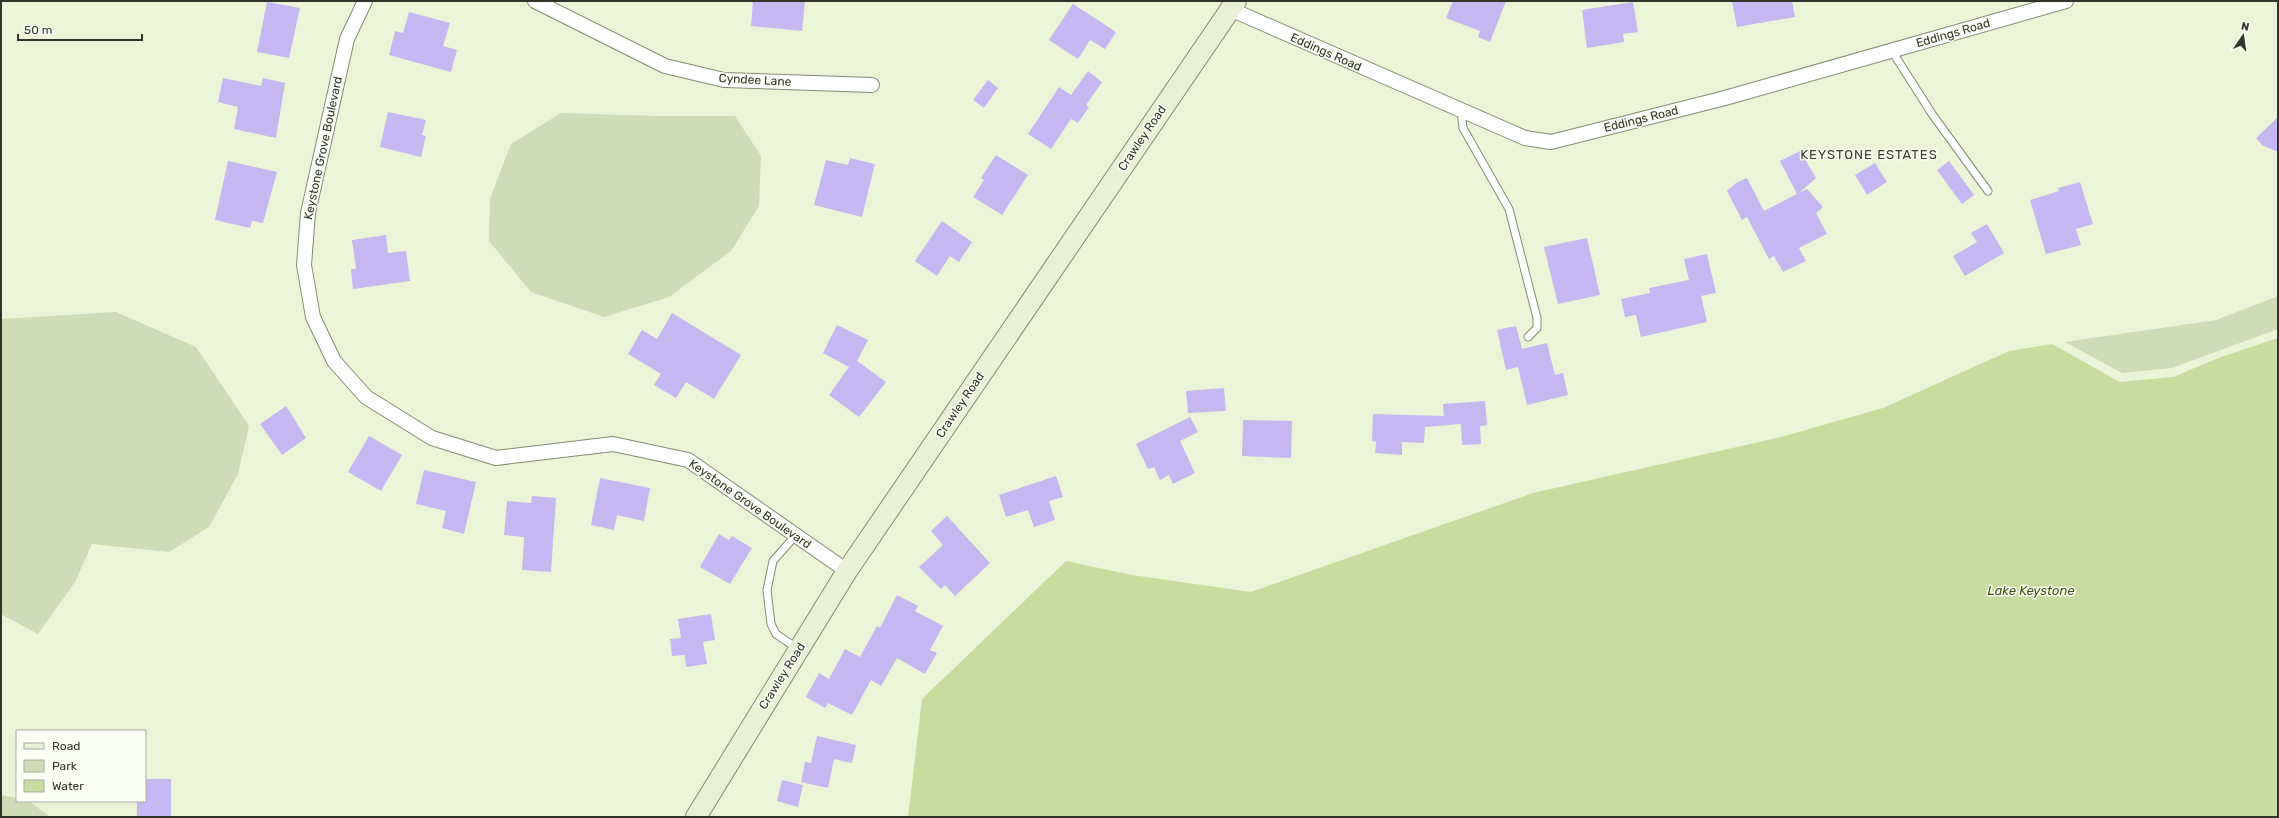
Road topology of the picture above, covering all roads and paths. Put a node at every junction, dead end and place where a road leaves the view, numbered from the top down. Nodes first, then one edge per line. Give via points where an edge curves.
1 (365, 1) edge
2 (535, 1) edge
3 (2066, 1) edge
4 (1233, 5) edge
5 (1892, 51) junction
6 (872, 85) dead end
7 (1461, 110) junction
8 (1988, 191) dead end
9 (1528, 337) dead end
10 (796, 535) junction
11 (847, 571) junction
12 (799, 649) junction
13 (696, 817) edge

1 - 10 street, Keystone Grove Boulevard via 347,39 308,213 304,265 313,317 334,360 366,398 432,438 496,458 613,444 688,460
2 - 6 street, Cyndee Lane via 665,66 709,77 724,80
3 - 5 street, Eddings Road
4 - 7 street, Eddings Road
4 - 11 street, Crawley Road
5 - 7 street, Eddings Road via 1724,98 1551,142 1525,138
5 - 8 lane via 1932,114
7 - 9 lane via 1463,128 1509,209 1537,318 1536,328
10 - 11 street, Keystone Grove Boulevard
10 - 12 lane via 773,561 767,590 771,624 776,634
11 - 12 street, Crawley Road
12 - 13 street, Crawley Road

